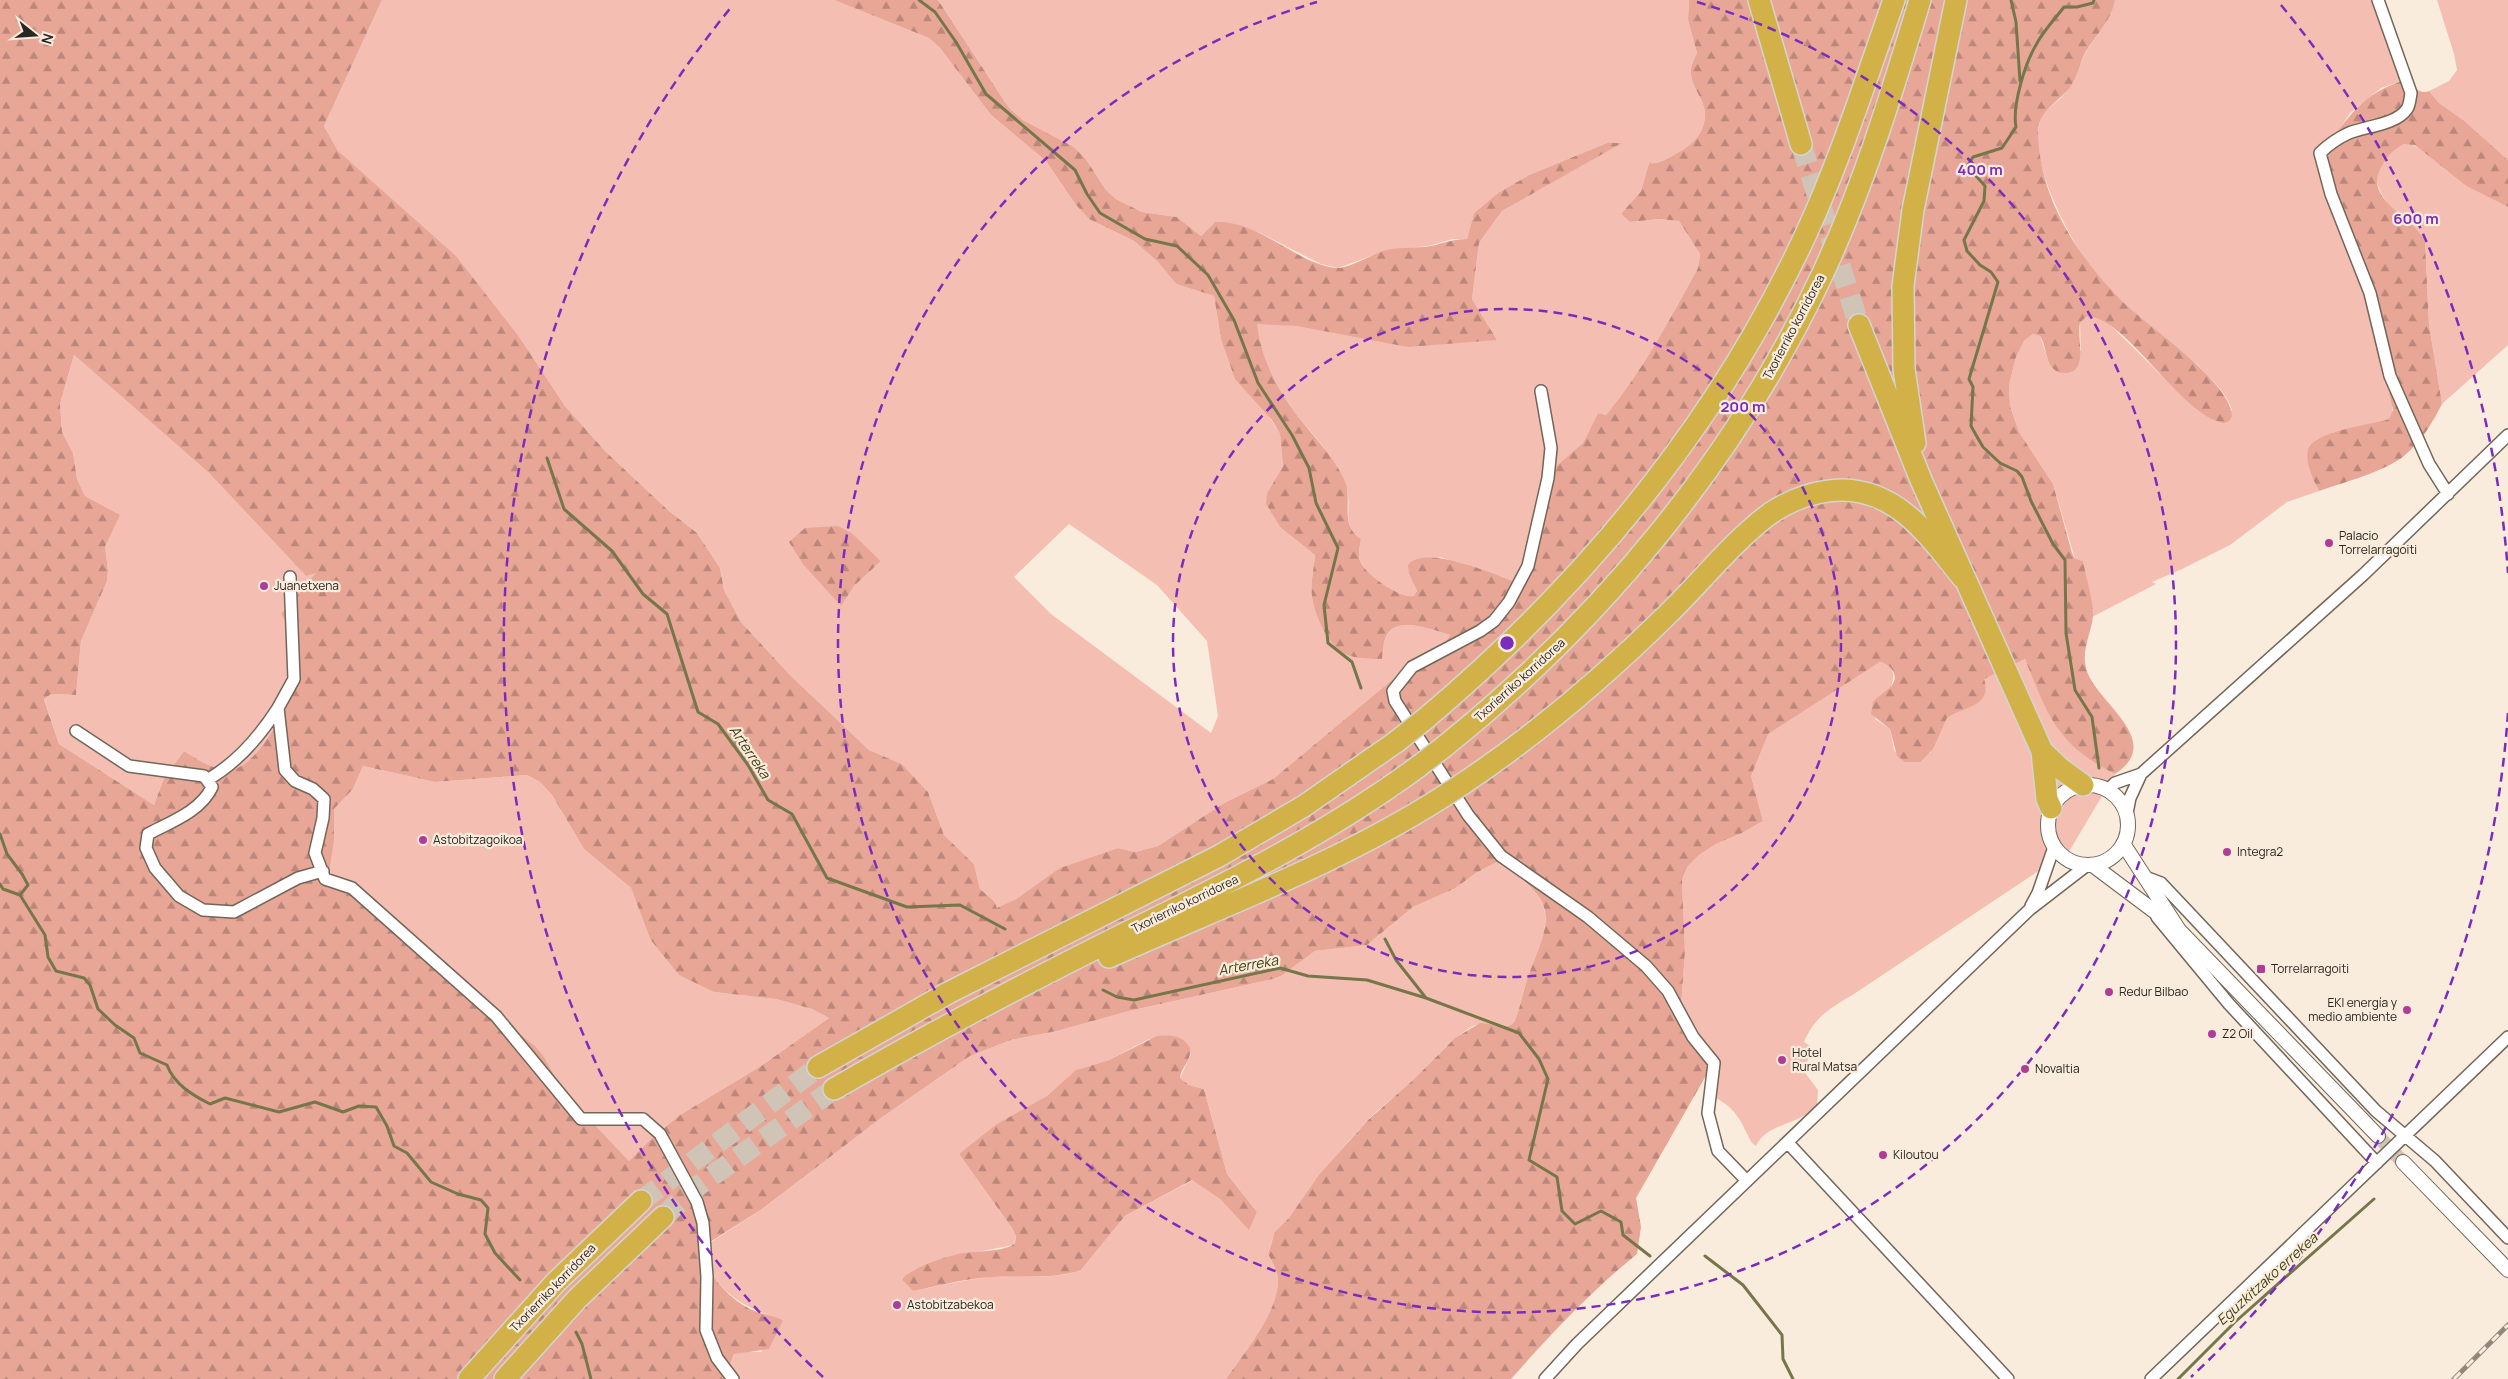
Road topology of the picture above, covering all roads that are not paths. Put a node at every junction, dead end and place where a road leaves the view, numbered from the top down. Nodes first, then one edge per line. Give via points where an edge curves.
1 (1759, 0) edge
2 (1883, 0) edge
3 (1894, 0) edge
4 (1920, 0) edge
5 (1956, 0) edge
6 (2378, 0) edge
7 (1861, 94) junction
8 (1801, 144) tunnel mouth
9 (1859, 325) tunnel mouth
10 (1541, 391) dead end
11 (2508, 435) edge
12 (1921, 480) junction
13 (2448, 494) junction
14 (290, 577) dead end
15 (1963, 578) junction
16 (278, 708) junction
17 (76, 731) dead end
18 (2042, 751) junction
19 (2141, 774) junction
20 (207, 780) junction
21 (2083, 785) junction
22 (2108, 790) junction
23 (2051, 808) junction
24 (2127, 813) junction
25 (2124, 845) junction
26 (2054, 847) junction
27 (2090, 866) junction
28 (323, 871) junction
29 (2145, 877) junction
30 (2142, 901) junction
31 (2029, 910) junction
32 (2179, 930) junction
33 (925, 1036) junction
34 (2508, 1038) edge
35 (818, 1067) tunnel mouth
36 (834, 1090) tunnel mouth
37 (2406, 1134) junction
38 (2378, 1136) tunnel mouth
39 (1788, 1143) junction
40 (2403, 1162) tunnel mouth
41 (2376, 1163) junction
42 (1747, 1181) junction
43 (641, 1201) tunnel mouth
44 (663, 1217) tunnel mouth
45 (2508, 1238) edge
46 (2508, 1270) edge
47 (469, 1379) edge
48 (505, 1379) edge
49 (733, 1379) edge
50 (1545, 1379) edge
51 (2008, 1379) edge
52 (2151, 1379) edge

1 - 8 highway
2 - 7 highway
3 - 7 highway, Txorierriko korridorea
4 - 33 highway, Txorierriko korridorea, bridge via 1878,134 1841,232 1800,317 1741,420 1663,530 1610,592 1538,666 1445,746 1346,817 1264,865
5 - 12 highway via 1913,210 1903,286 1904,369
6 - 13 street via 2411,93 2410,102 2407,109 2393,119 2350,133 2320,153 2331,194 2370,294 2390,376 2429,464
7 - 35 highway, Txorierriko korridorea, bridge via 1830,179 1788,270 1741,354 1690,434 1613,535 1553,602 1496,658 1396,742 1304,806 1227,852 948,993
9 - 12 highway
10 - 42 street via 1551,448 1548,478 1528,566 1509,602 1494,621 1412,667 1393,691 1395,701 1468,816 1501,856 1588,917 1646,966 1668,991 1693,1037 1714,1063 1708,1113 1718,1151
11 - 13 street
12 - 15 highway
13 - 19 street via 2363,575
14 - 16 street via 294,679
15 - 18 highway
15 - 33 highway via 1915,520 1878,496 1845,490 1830,491 1788,504 1755,526 1619,662 1574,701 1453,790 1308,871 1214,909 953,1028
16 - 20 street via 247,750
16 - 28 street via 285,770 295,782 313,789 324,799 315,854
17 - 20 street via 130,766 204,776
18 - 21 highway
18 - 23 highway via 2047,800
19 - 22 street via 2115,783
19 - 24 street
20 - 28 street via 212,787 207,798 183,816 148,834 146,848 154,868 179,896 203,910 234,912 298,878
21 - 22 street
21 - 23 street via 2069,789
22 - 24 street
23 - 26 street via 2048,825
24 - 25 street via 2128,835
25 - 27 street via 2106,862
25 - 29 street
26 - 27 street via 2068,861
26 - 31 street
27 - 30 street
27 - 31 street
28 - 49 street via 325,878 352,888 496,1016 581,1119 643,1119 660,1134 697,1202 703,1223 707,1277 706,1330 717,1358
29 - 32 street
29 - 37 street via 2161,883 2376,1111
30 - 32 street
30 - 41 street via 2229,1004
31 - 39 street
32 - 38 street
33 - 36 highway, Txorierriko korridorea
34 - 37 street
37 - 41 street
37 - 45 street
39 - 42 street
39 - 51 street
40 - 46 street
41 - 52 street
42 - 50 street via 1577,1344
43 - 47 highway, Txorierriko korridorea via 556,1282
44 - 48 highway, Txorierriko korridorea via 578,1299

